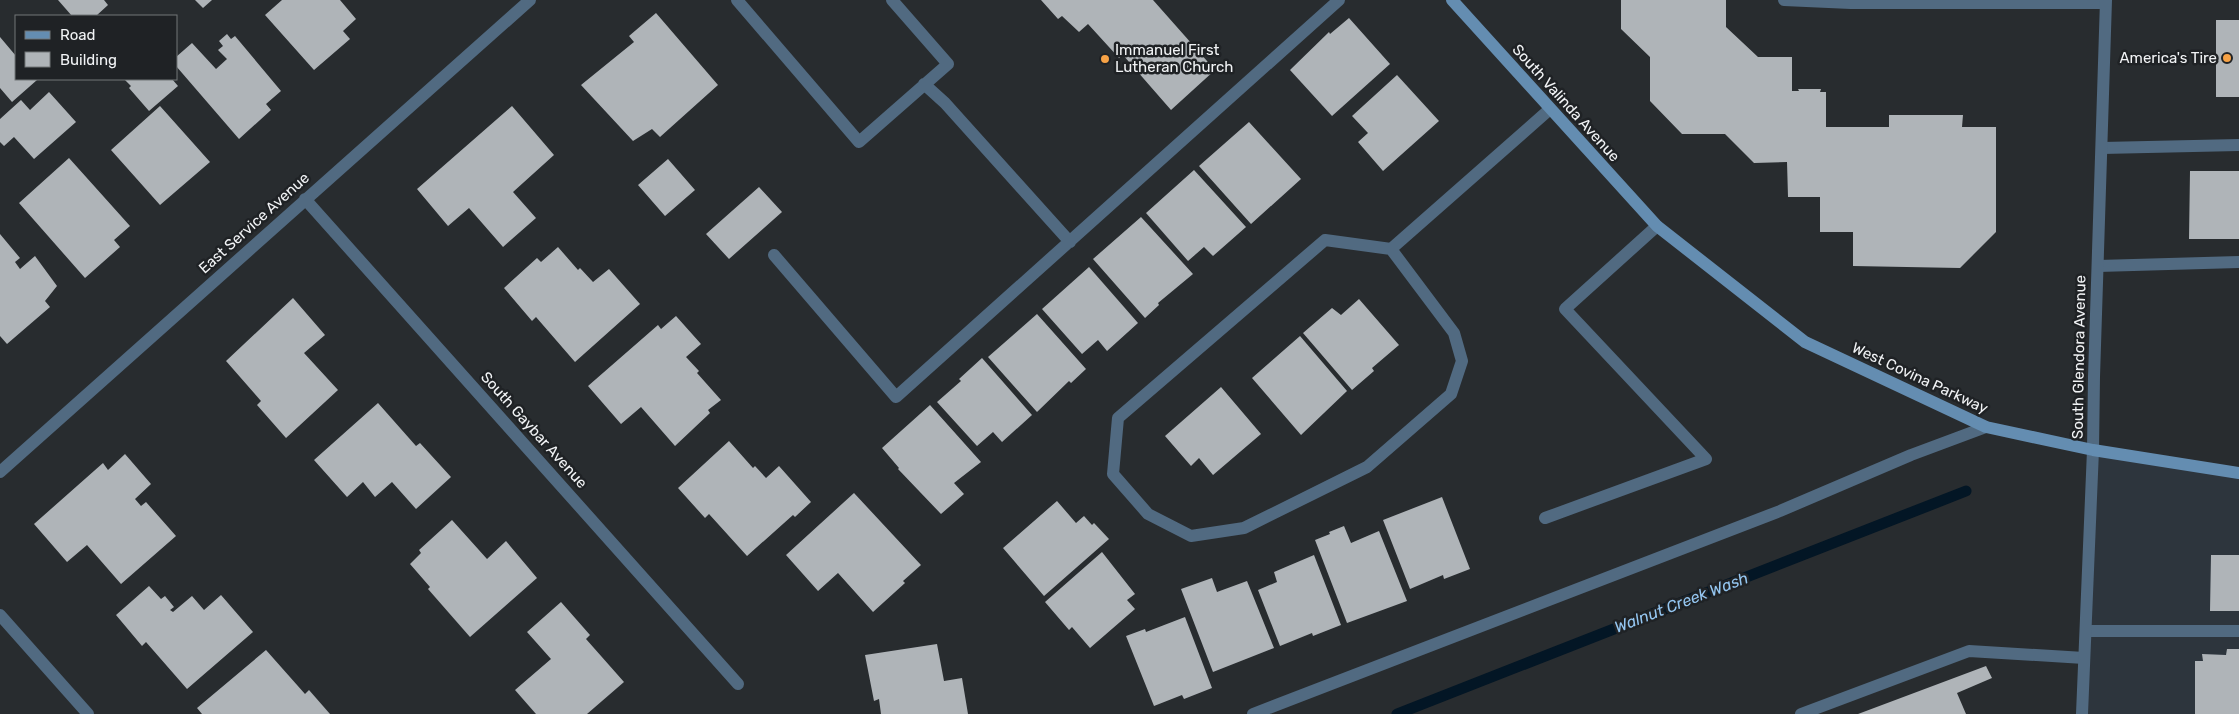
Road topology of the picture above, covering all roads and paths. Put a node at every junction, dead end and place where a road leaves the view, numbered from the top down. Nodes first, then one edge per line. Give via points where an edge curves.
1 (530, 0) edge
2 (736, 0) edge
3 (892, 0) edge
4 (1339, 0) edge
5 (1452, 0) edge
6 (1784, 0) edge
7 (1961, 1) edge
8 (2106, 2) edge
9 (924, 84) junction
10 (1550, 109) junction
11 (2239, 144) edge
12 (2102, 148) junction
13 (305, 198) junction
14 (1657, 226) junction
15 (1070, 242) junction
16 (1391, 249) junction
17 (774, 255) dead end
18 (2239, 262) edge
19 (2098, 266) junction
20 (1986, 427) junction
21 (2094, 450) junction
22 (0, 472) edge
23 (2239, 473) edge
24 (1545, 518) dead end
25 (0, 615) edge
26 (2239, 630) edge
27 (2086, 631) junction
28 (2084, 658) junction
29 (738, 684) dead end
30 (88, 714) edge
31 (1253, 714) edge
32 (1801, 714) edge
33 (2082, 714) edge

1 - 13 street, East Service Avenue
2 - 9 street via 860,142
3 - 9 street via 948,64
4 - 15 street
5 - 10 main road, South Valinda Avenue
6 - 7 street via 1851,3
7 - 8 street
8 - 12 street, South Glendora Avenue
9 - 15 street
10 - 14 main road, South Valinda Avenue
10 - 16 street
11 - 12 street
12 - 19 street, South Glendora Avenue
13 - 22 street, East Service Avenue
13 - 29 street, South Gaybar Avenue
14 - 20 main road, West Covina Parkway via 1805,342
14 - 24 street via 1565,309 1706,459
15 - 17 street via 896,397
16 - 16 street via 1325,240 1118,418 1113,474 1148,514 1191,536 1244,528 1367,467 1451,394 1462,361 1454,333
18 - 19 street
19 - 21 street, South Glendora Avenue
20 - 21 main road, West Covina Parkway
20 - 31 street via 1780,511
21 - 23 main road, West Covina Parkway
21 - 27 street, South Glendora Avenue
25 - 30 street
26 - 27 street
27 - 28 street, South Glendora Avenue
28 - 32 street via 1969,650
28 - 33 street, South Glendora Avenue

